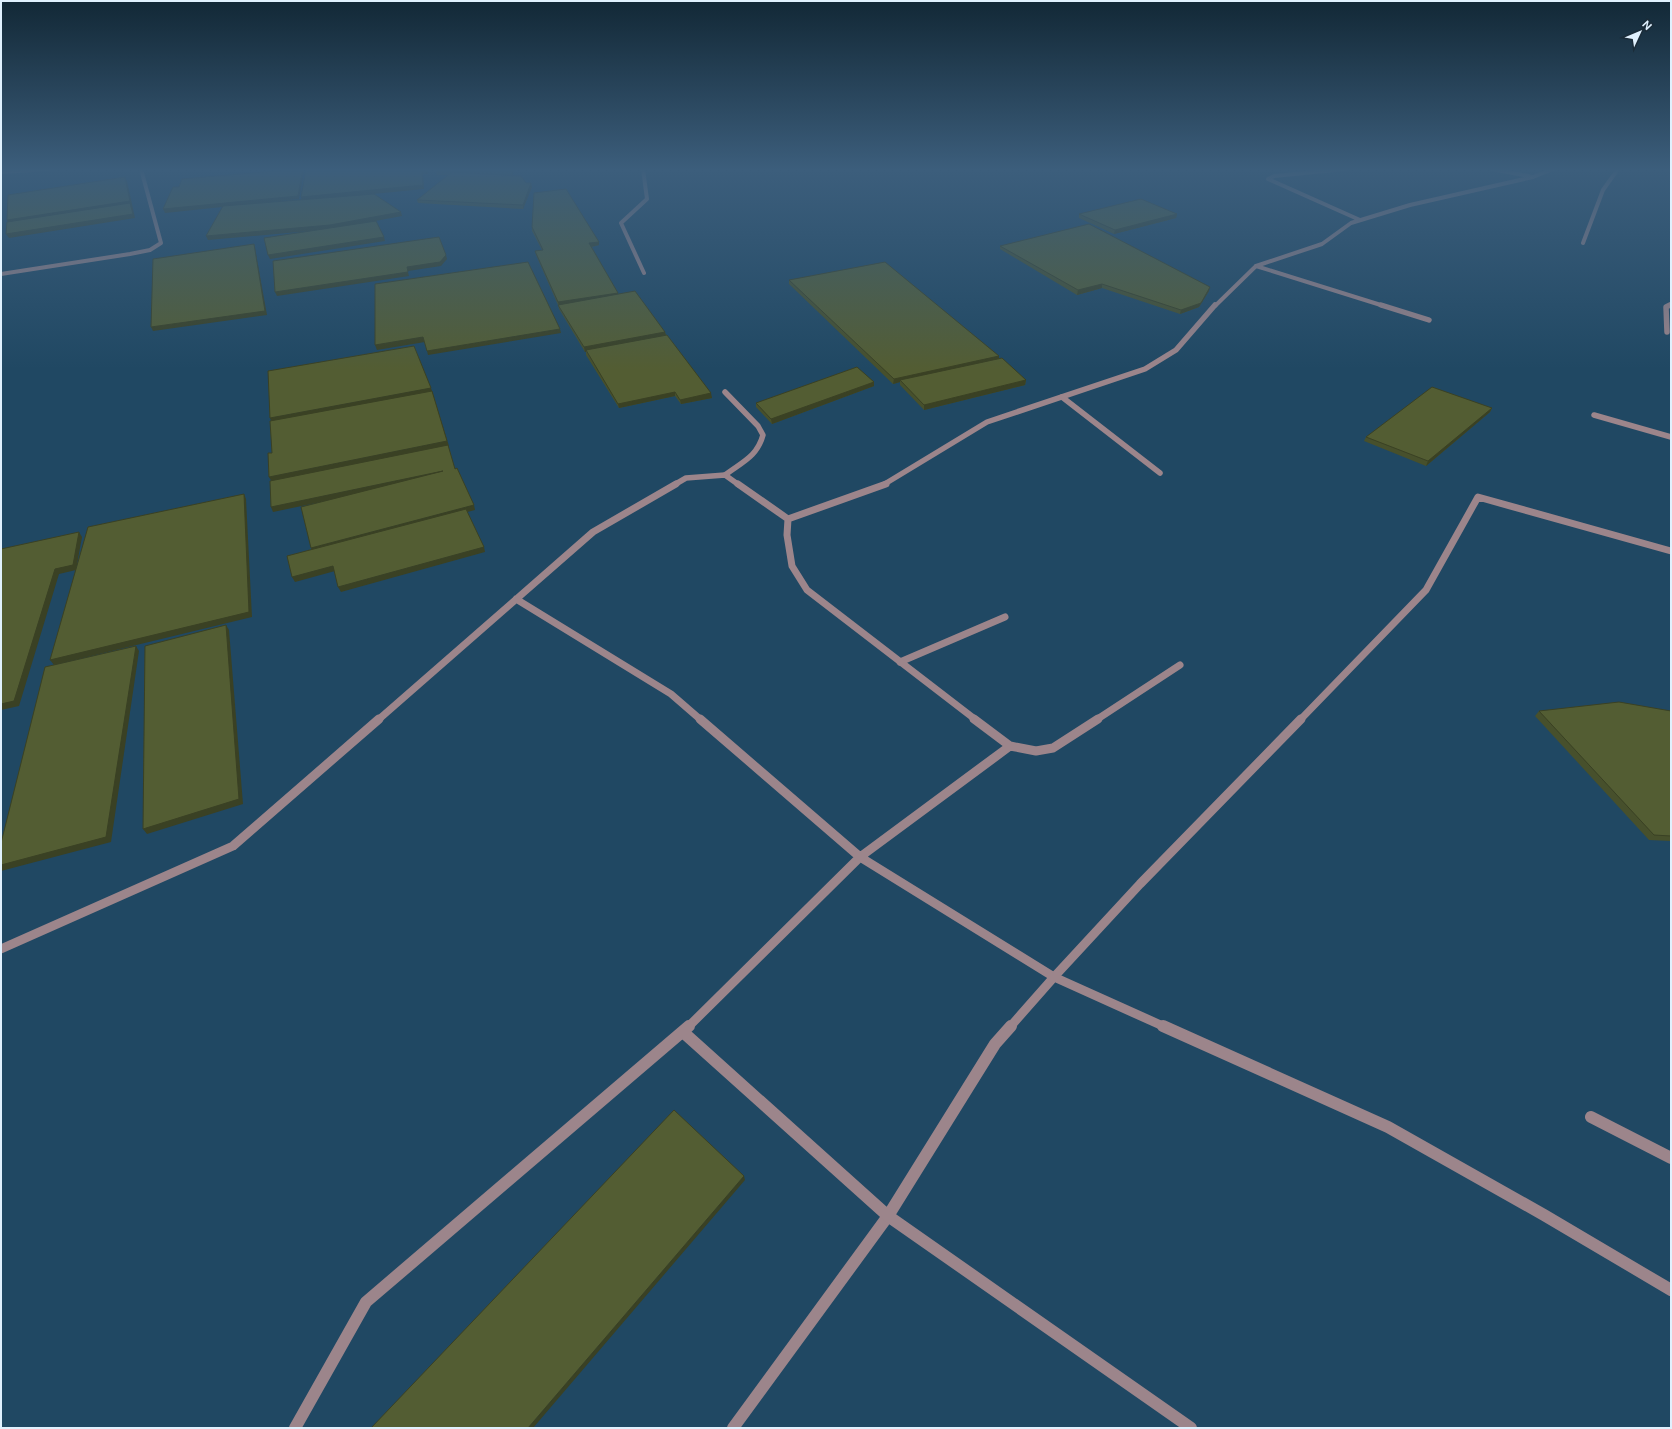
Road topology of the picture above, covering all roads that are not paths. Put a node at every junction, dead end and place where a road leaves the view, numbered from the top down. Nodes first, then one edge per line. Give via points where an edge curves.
1 (159, 236) edge
2 (627, 236) edge
3 (1333, 236) edge
4 (1586, 236) edge
5 (1583, 243) dead end
6 (1256, 266) junction
7 (644, 273) dead end
8 (1, 274) edge
9 (1671, 304) edge
10 (1429, 320) dead end
11 (1667, 332) dead end
12 (725, 392) dead end
13 (1062, 397) junction
14 (1594, 415) dead end
15 (1671, 437) edge
16 (1160, 473) dead end
17 (725, 475) junction
18 (788, 519) junction
19 (1671, 551) edge
20 (516, 599) junction
21 (1005, 617) dead end
22 (900, 662) junction
23 (1180, 665) dead end
24 (1010, 746) junction
25 (860, 857) junction
26 (1, 949) edge
27 (1054, 977) junction
28 (683, 1032) junction
29 (1592, 1117) dead end
30 (1671, 1158) edge
31 (888, 1216) junction
32 (1671, 1290) edge
33 (294, 1428) edge
34 (733, 1428) edge
35 (1191, 1428) edge

1 - 8 street via 161,243 150,250
2 - 7 street
3 - 6 street via 1322,244
4 - 5 street
6 - 10 street
6 - 13 street via 1218,302 1176,350 1145,369
9 - 11 street via 1666,307
12 - 17 street via 758,426 763,435 756,452
13 - 16 street
13 - 18 street via 987,422 886,484
14 - 15 street
17 - 18 street
17 - 20 street via 686,478 593,532
18 - 22 street via 787,536 792,566 807,590
19 - 27 street via 1478,497 1426,590 1140,884
20 - 25 street via 671,694
20 - 26 street via 233,846
21 - 22 street
22 - 24 street
23 - 24 street via 1053,748 1036,751
24 - 25 street
25 - 27 street
25 - 28 street
27 - 31 street via 995,1044
27 - 32 street via 1388,1127
28 - 31 street
28 - 33 street via 366,1302
29 - 30 street
31 - 34 street
31 - 35 street

